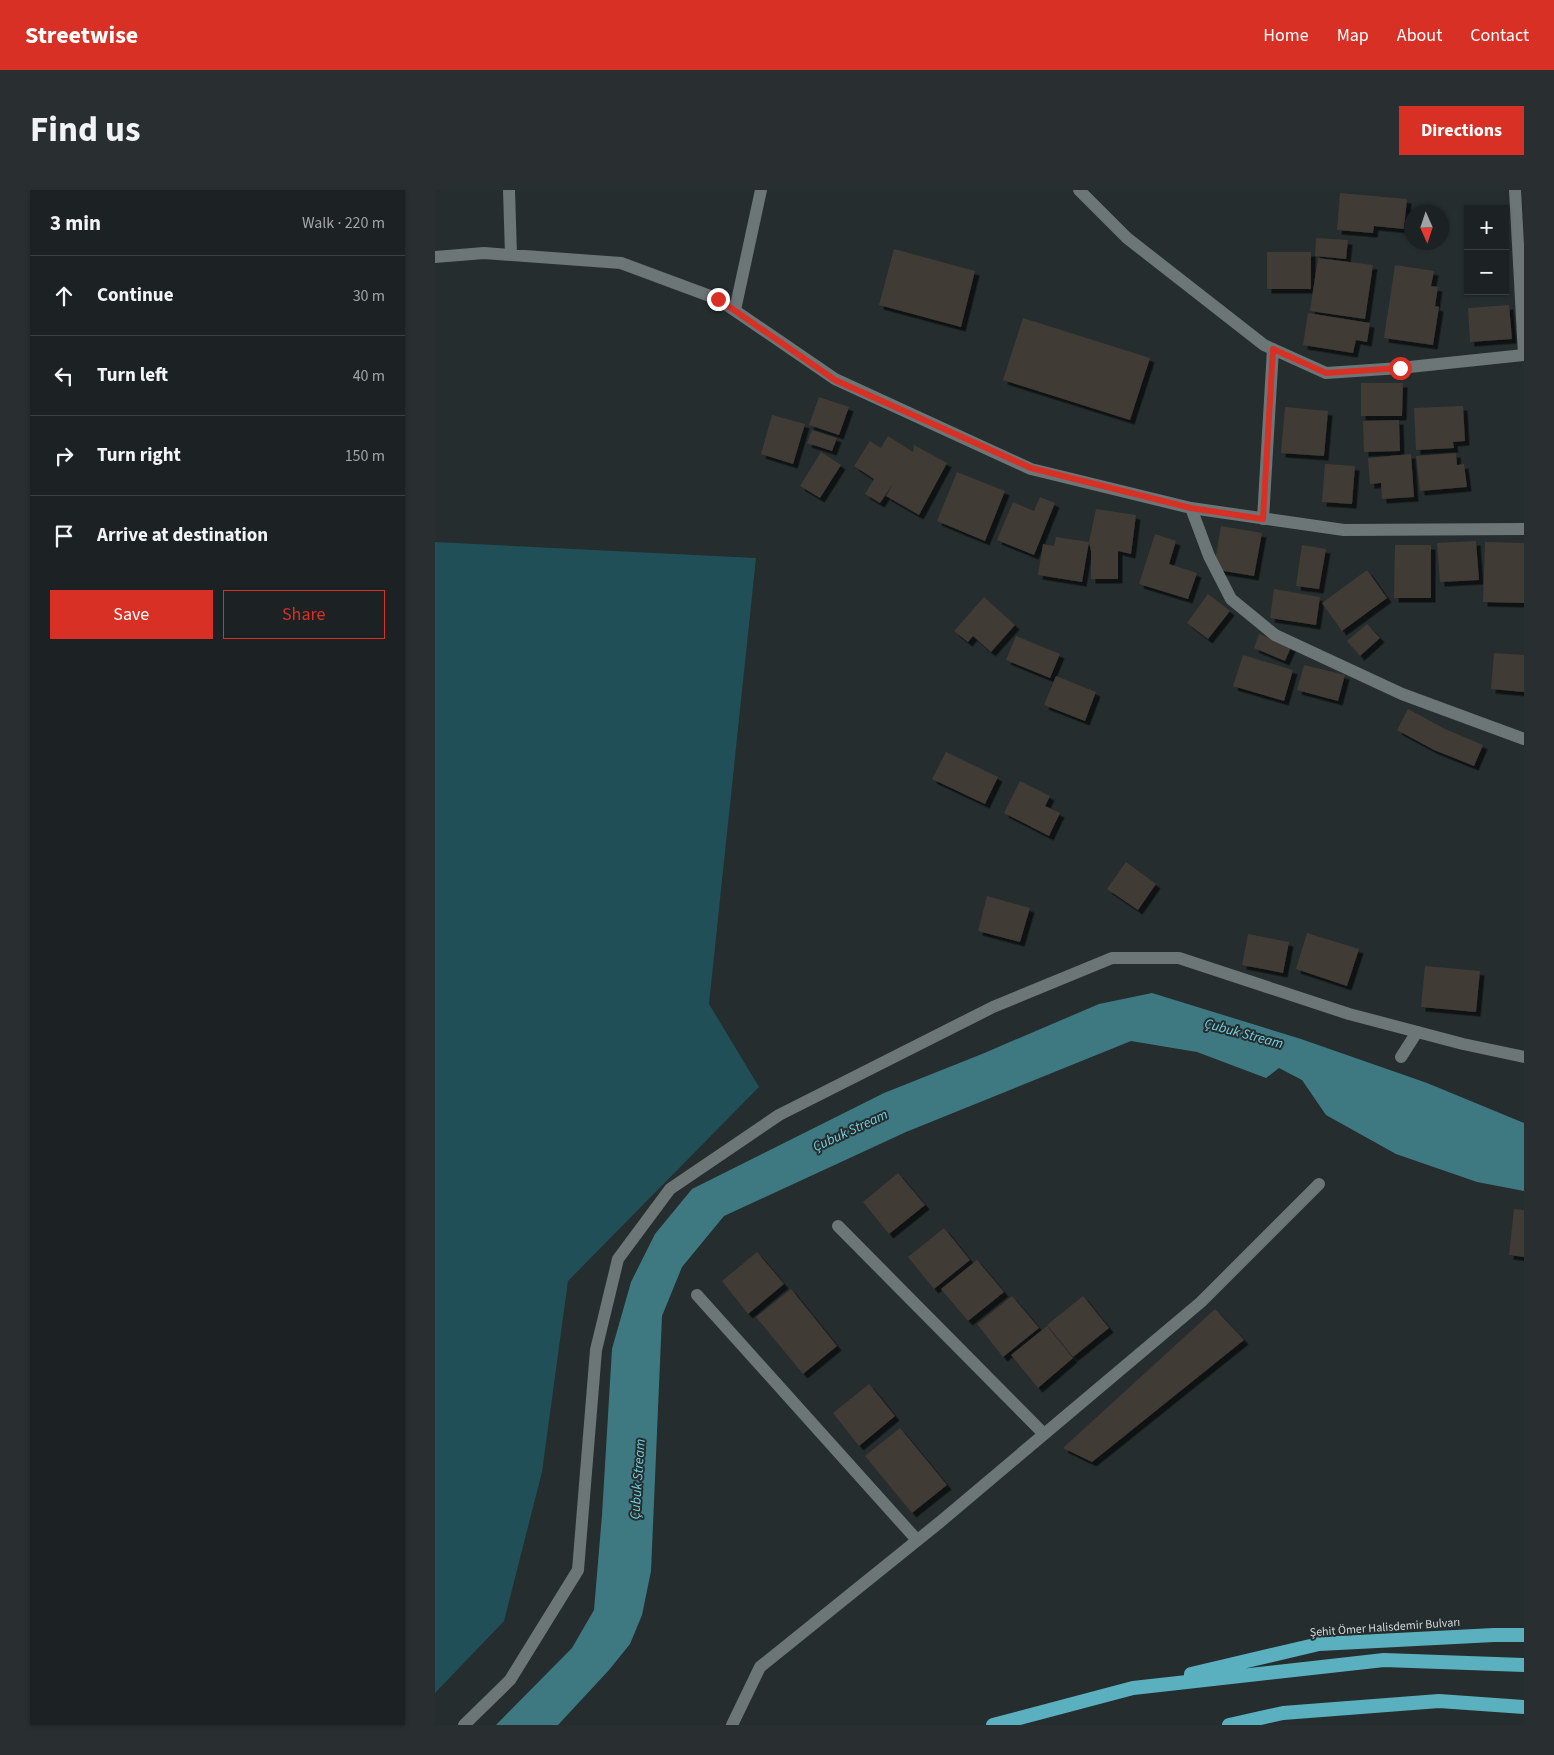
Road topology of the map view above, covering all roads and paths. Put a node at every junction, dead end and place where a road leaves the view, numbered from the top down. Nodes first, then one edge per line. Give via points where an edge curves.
1 (509, 190) edge
2 (761, 190) edge
3 (1079, 190) edge
4 (1515, 190) edge
5 (511, 255) junction
6 (435, 257) edge
7 (735, 310) junction
8 (1273, 349) junction
9 (1524, 355) edge
10 (1191, 508) junction
11 (1263, 519) junction
12 (1524, 529) edge
13 (1524, 739) edge
14 (1417, 1032) junction
15 (1401, 1057) dead end
16 (1524, 1057) edge
17 (1319, 1184) dead end
18 (838, 1226) dead end
19 (697, 1295) dead end
20 (1045, 1434) junction
21 (917, 1540) junction
22 (1524, 1635) edge
23 (1524, 1665) edge
24 (1133, 1688) junction
25 (1524, 1707) edge
26 (464, 1725) edge
27 (732, 1725) edge
28 (993, 1725) edge
29 (1229, 1725) edge

1 - 5 street
2 - 7 street
3 - 8 street via 1127,238 1263,345
4 - 9 street
5 - 6 street via 484,253
5 - 7 street via 621,263 718,299
7 - 10 street via 835,380 1031,468
8 - 9 street via 1326,373
8 - 11 street
10 - 11 street
10 - 13 street via 1209,556 1231,599 1275,635 1402,694
11 - 12 street via 1344,530
14 - 15 street
14 - 16 street
14 - 26 street via 1349,1014 1179,958 1112,958 993,1007 779,1115 670,1189 618,1259 596,1350 579,1570 510,1680
17 - 20 street via 1201,1302
18 - 20 street
19 - 21 street
20 - 21 street
21 - 27 street via 760,1667
22 - 24 highway, Şehit Ömer Halisdemir Bulvarı via 1319,1644
23 - 24 highway, Şehit Ömer Halisdemir Bulvarı via 1385,1660
24 - 28 highway, Şehit Ömer Halisdemir Bulvarı
25 - 29 highway via 1439,1701 1283,1713

